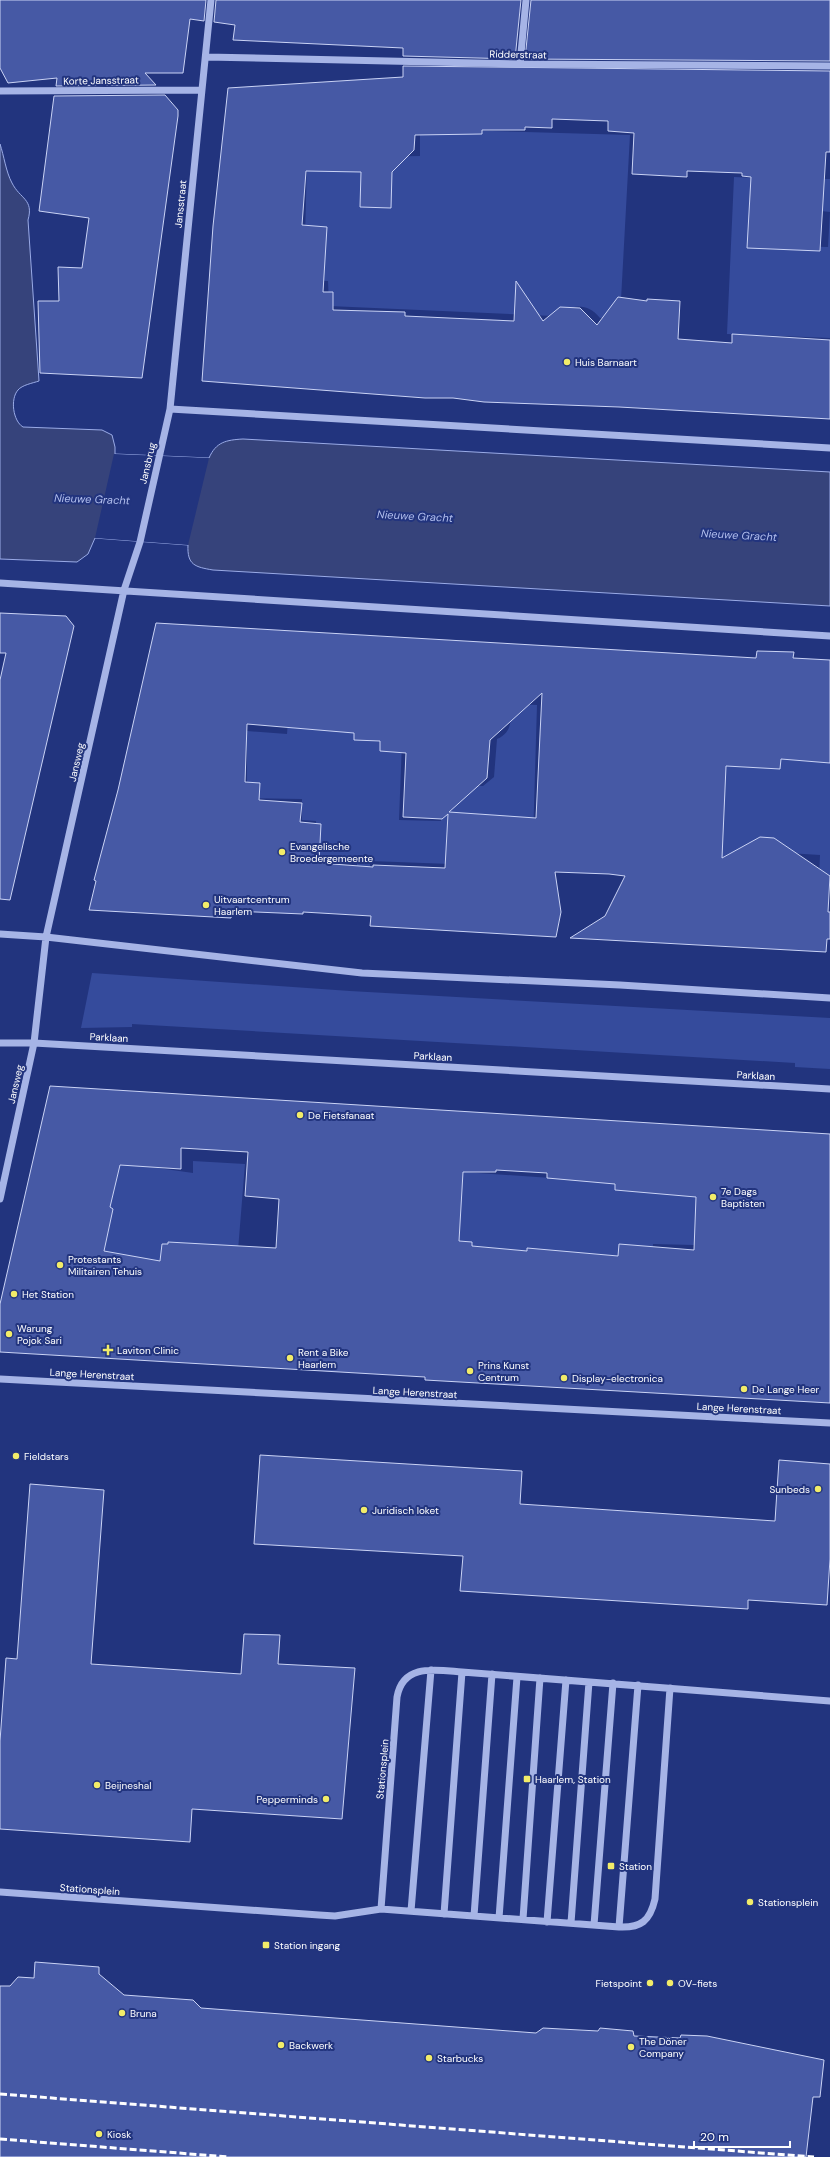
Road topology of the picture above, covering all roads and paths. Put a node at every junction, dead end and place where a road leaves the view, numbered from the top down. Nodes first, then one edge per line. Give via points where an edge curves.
1 (211, 0) edge
2 (526, 0) edge
3 (206, 57) junction
4 (520, 64) junction
5 (830, 66) edge
6 (202, 90) junction
7 (0, 91) edge
8 (170, 409) junction
9 (830, 448) edge
10 (0, 583) edge
11 (124, 590) junction
12 (830, 636) edge
13 (0, 934) edge
14 (46, 937) junction
15 (830, 998) edge
16 (0, 1043) edge
17 (34, 1043) junction
18 (830, 1089) edge
19 (0, 1199) edge
20 (0, 1379) edge
21 (830, 1423) edge
22 (431, 1670) junction
23 (462, 1672) junction
24 (492, 1674) junction
25 (517, 1676) junction
26 (540, 1678) junction
27 (566, 1680) junction
28 (588, 1682) junction
29 (613, 1683) junction
30 (638, 1685) junction
31 (670, 1688) junction
32 (830, 1701) edge
33 (0, 1892) edge
34 (381, 1909) junction
35 (411, 1911) junction
36 (444, 1914) junction
37 (474, 1916) junction
38 (499, 1918) junction
39 (523, 1919) junction
40 (547, 1922) junction
41 (571, 1923) junction
42 (594, 1925) junction
43 (618, 1927) junction

1 - 3 street, Jansstraat
2 - 4 street
3 - 4 street, Ridderstraat
3 - 6 street, Jansstraat
4 - 5 street, Ridderstraat
6 - 7 street, Korte Jansstraat
6 - 8 street, Jansstraat
8 - 9 street
8 - 11 street, Jansbrug via 140,542
10 - 11 street
11 - 12 street
11 - 14 street, Jansweg
13 - 14 street
14 - 15 street via 362,973
14 - 17 street
16 - 17 street, Parklaan
17 - 18 street, Parklaan
17 - 19 street, Jansweg
20 - 21 street, Lange Herenstraat
22 - 23 street, Stationsplein
22 - 34 street, Stationsplein via 412,1675 403,1680 399,1687
22 - 35 street
23 - 24 street, Stationsplein
23 - 36 street
24 - 25 street, Stationsplein
24 - 37 street
25 - 26 street, Stationsplein
25 - 38 street
26 - 27 street, Stationsplein
26 - 39 street
27 - 28 street, Stationsplein
27 - 40 street
28 - 29 street, Stationsplein
28 - 41 street
29 - 30 street, Stationsplein
29 - 42 street
30 - 31 street, Stationsplein
30 - 43 street
31 - 32 street, Stationsplein
31 - 43 street via 652,1909 650,1915 640,1924
33 - 34 street, Stationsplein via 335,1916
34 - 35 street
35 - 36 street
36 - 37 street
37 - 38 street
38 - 39 street
39 - 40 street
40 - 41 street
41 - 42 street
42 - 43 street

